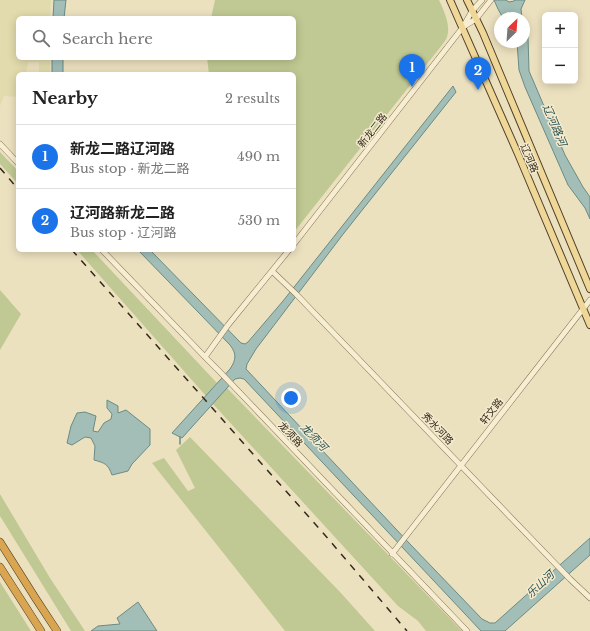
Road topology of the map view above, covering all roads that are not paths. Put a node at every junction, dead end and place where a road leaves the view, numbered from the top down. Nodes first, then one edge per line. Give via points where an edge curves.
1 (450, 0) edge
2 (467, 0) edge
3 (482, 0) edge
4 (490, 0) edge
5 (472, 11) junction
6 (476, 19) junction
7 (463, 28) junction
8 (0, 144) edge
9 (16, 161) edge
10 (296, 241) edge
11 (104, 252) edge
12 (287, 252) edge
13 (272, 271) junction
14 (590, 289) edge
15 (590, 300) edge
16 (583, 309) junction
17 (590, 325) edge
18 (205, 357) junction
19 (461, 466) junction
20 (0, 542) edge
21 (392, 554) junction
22 (0, 567) edge
23 (590, 598) edge
24 (41, 631) edge
25 (57, 631) edge
26 (467, 631) edge

1 - 7 main road, 辽河路
2 - 5 main road, 辽河路
3 - 5 street
4 - 6 street
5 - 6 main road, 辽河路
5 - 7 street
6 - 7 street
6 - 14 main road, 辽河路
7 - 10 street, 新龙二路
7 - 16 main road, 辽河路
8 - 9 street
11 - 18 street, 龙须路
12 - 13 street
13 - 18 street
13 - 19 street, 秀水河路
15 - 16 street, 轩文路
16 - 17 main road, 辽河路
16 - 19 street, 轩文路
18 - 21 street, 龙须路
19 - 21 street, 轩文路
19 - 23 street, 秀水河路
20 - 25 highway
21 - 26 street, 龙须路
22 - 24 highway

